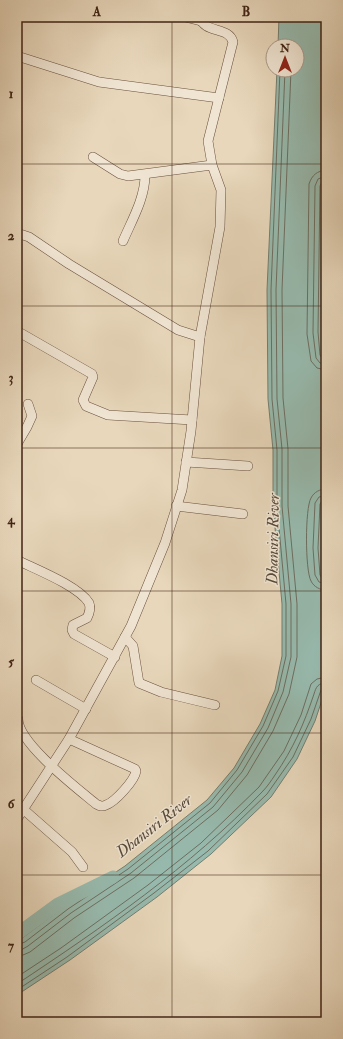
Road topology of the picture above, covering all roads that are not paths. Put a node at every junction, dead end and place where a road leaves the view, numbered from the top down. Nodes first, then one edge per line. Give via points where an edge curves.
1 (185, 17) edge
2 (201, 19) edge
3 (17, 56) edge
4 (219, 98) junction
5 (93, 157) dead end
6 (212, 165) junction
7 (145, 175) junction
8 (17, 233) edge
9 (123, 241) dead end
10 (17, 331) edge
11 (200, 337) junction
12 (28, 404) dead end
13 (192, 420) junction
14 (17, 444) edge
15 (186, 462) junction
16 (248, 466) dead end
17 (176, 506) junction
18 (243, 514) dead end
19 (17, 560) edge
20 (126, 637) junction
21 (115, 657) junction
22 (36, 680) dead end
23 (216, 705) dead end
24 (86, 709) junction
25 (18, 719) edge
26 (69, 740) junction
27 (51, 767) junction
28 (23, 810) junction
29 (17, 819) edge
30 (83, 867) dead end

1 - 2 street
2 - 4 street via 207,27 230,36 233,42
3 - 4 street via 99,82
4 - 6 street via 208,141
5 - 7 street via 124,176
6 - 7 street
6 - 11 street via 222,190 220,227
7 - 9 street via 142,194
8 - 11 street via 29,237 178,330
10 - 13 street via 92,374 83,400 86,406 108,415
11 - 13 street
12 - 14 street via 32,416
13 - 15 street
15 - 16 street
15 - 17 street via 182,490
17 - 18 street
17 - 20 street via 162,549
19 - 21 street via 62,582 88,602 90,609 87,618 73,624 72,630 74,634
20 - 21 street
20 - 23 street via 133,646 139,683 161,692
21 - 24 street
22 - 24 street
24 - 26 street
25 - 27 street via 22,734
26 - 27 street
26 - 27 street via 135,769 135,776 110,803 100,806
27 - 28 street
28 - 29 street
28 - 30 street via 72,852

